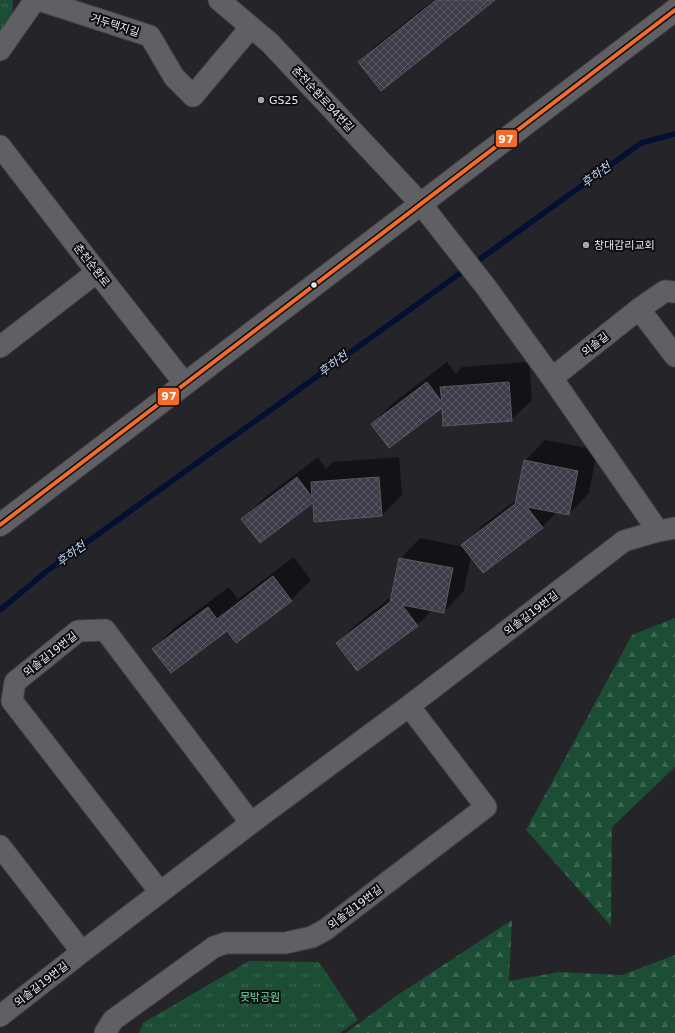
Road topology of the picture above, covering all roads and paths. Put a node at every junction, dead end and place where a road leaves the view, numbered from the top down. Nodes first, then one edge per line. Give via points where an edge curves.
1 (35, 0) edge
2 (39, 0) edge
3 (219, 0) edge
4 (675, 10) edge
5 (251, 27) junction
6 (0, 50) edge
7 (0, 146) edge
8 (421, 204) junction
9 (97, 272) junction
10 (675, 292) edge
11 (639, 309) junction
12 (0, 347) edge
13 (675, 356) edge
14 (552, 378) junction
15 (185, 384) junction
16 (0, 525) edge
17 (666, 529) edge
18 (409, 706) junction
19 (252, 823) junction
20 (0, 846) edge
21 (160, 892) junction
22 (82, 952) junction
23 (0, 1016) edge
24 (105, 1033) edge

1 - 6 street
2 - 5 street, 거두택지길 via 150,36 174,77 193,96
3 - 5 street, 춘천순환로94번길
4 - 8 street
5 - 8 street, 춘천순환로94번길 via 270,43
7 - 9 street, 춘천순환로
8 - 14 street, 외솔길19번길 via 486,287
8 - 15 street
9 - 12 street
9 - 15 street, 춘천순환로
10 - 11 street, 외솔길 via 665,291
11 - 13 street
11 - 14 street, 외솔길
14 - 17 street, 외솔길19번길
15 - 16 street
17 - 18 street, 외솔길19번길 via 624,541
18 - 19 street, 외솔길19번길
18 - 24 street, 외솔길19번길 via 486,807 325,930 312,937 285,943 226,943 214,947 112,1020
19 - 21 street, 외솔길19번길
19 - 21 street, 외솔길19번길 via 105,630 78,631 15,682 12,701
20 - 22 street
21 - 22 street, 외솔길19번길
22 - 23 street, 외솔길19번길

